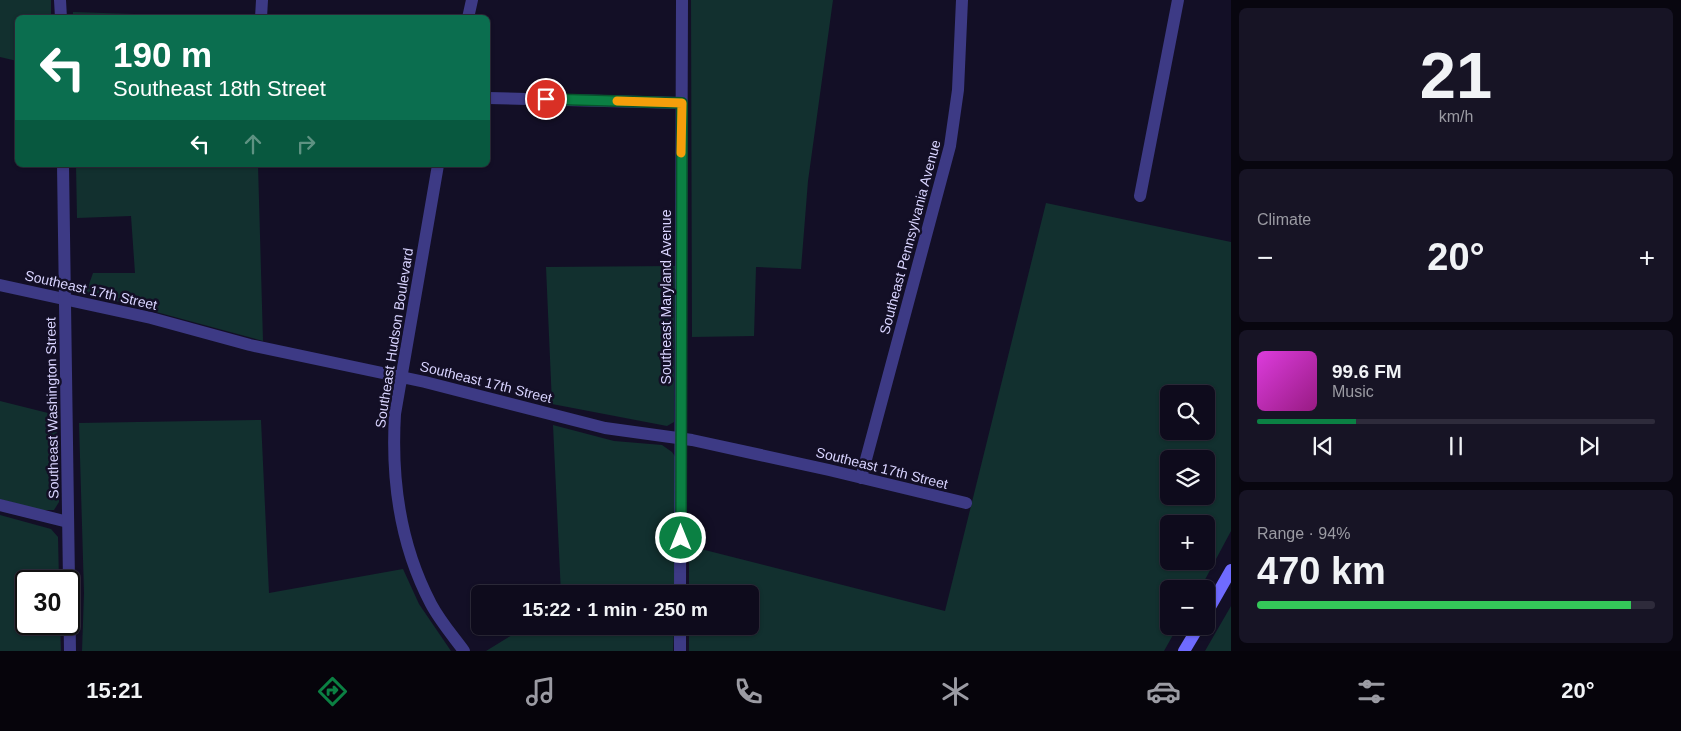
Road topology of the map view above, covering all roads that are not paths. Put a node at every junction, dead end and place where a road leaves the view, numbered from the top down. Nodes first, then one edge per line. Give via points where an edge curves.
1 (60, 0) edge
2 (262, 0) edge
3 (472, 0) edge
4 (682, 0) edge
5 (962, 0) edge
6 (1178, 0) edge
7 (61, 15) edge
8 (261, 15) edge
9 (469, 15) edge
10 (490, 98) edge
11 (682, 103) junction
12 (63, 167) edge
13 (438, 167) edge
14 (1140, 196) dead end
15 (0, 285) edge
16 (66, 299) junction
17 (401, 377) junction
18 (681, 438) junction
19 (861, 478) junction
20 (966, 503) dead end
21 (0, 505) edge
22 (68, 522) junction
23 (1231, 570) edge
24 (680, 585) edge
25 (1215, 598) edge
26 (680, 635) edge
27 (1194, 635) edge
28 (70, 651) edge
29 (464, 651) edge
30 (680, 651) edge
31 (1184, 651) edge

1 - 7 street
2 - 8 street
3 - 9 street
4 - 11 street, Southeast Maryland Avenue
5 - 19 street, Southeast Pennsylvania Avenue via 958,90 950,146
6 - 14 street
10 - 11 street
11 - 18 street, Southeast Maryland Avenue
12 - 16 street, Southeast Washington Street
13 - 17 street, Southeast Hudson Boulevard
15 - 16 street, Southeast 17th Street
16 - 17 street, Southeast 17th Street
16 - 22 street, Southeast Washington Street
17 - 18 street, Southeast 17th Street via 605,428
17 - 29 street, Southeast Hudson Boulevard via 393,448 399,512 425,591
18 - 19 street, Southeast 17th Street
18 - 24 street, Southeast Maryland Avenue
19 - 20 street, Southeast 17th Street
21 - 22 street
22 - 28 street, Southeast Washington Street
23 - 25 main road
26 - 30 street
27 - 31 main road

